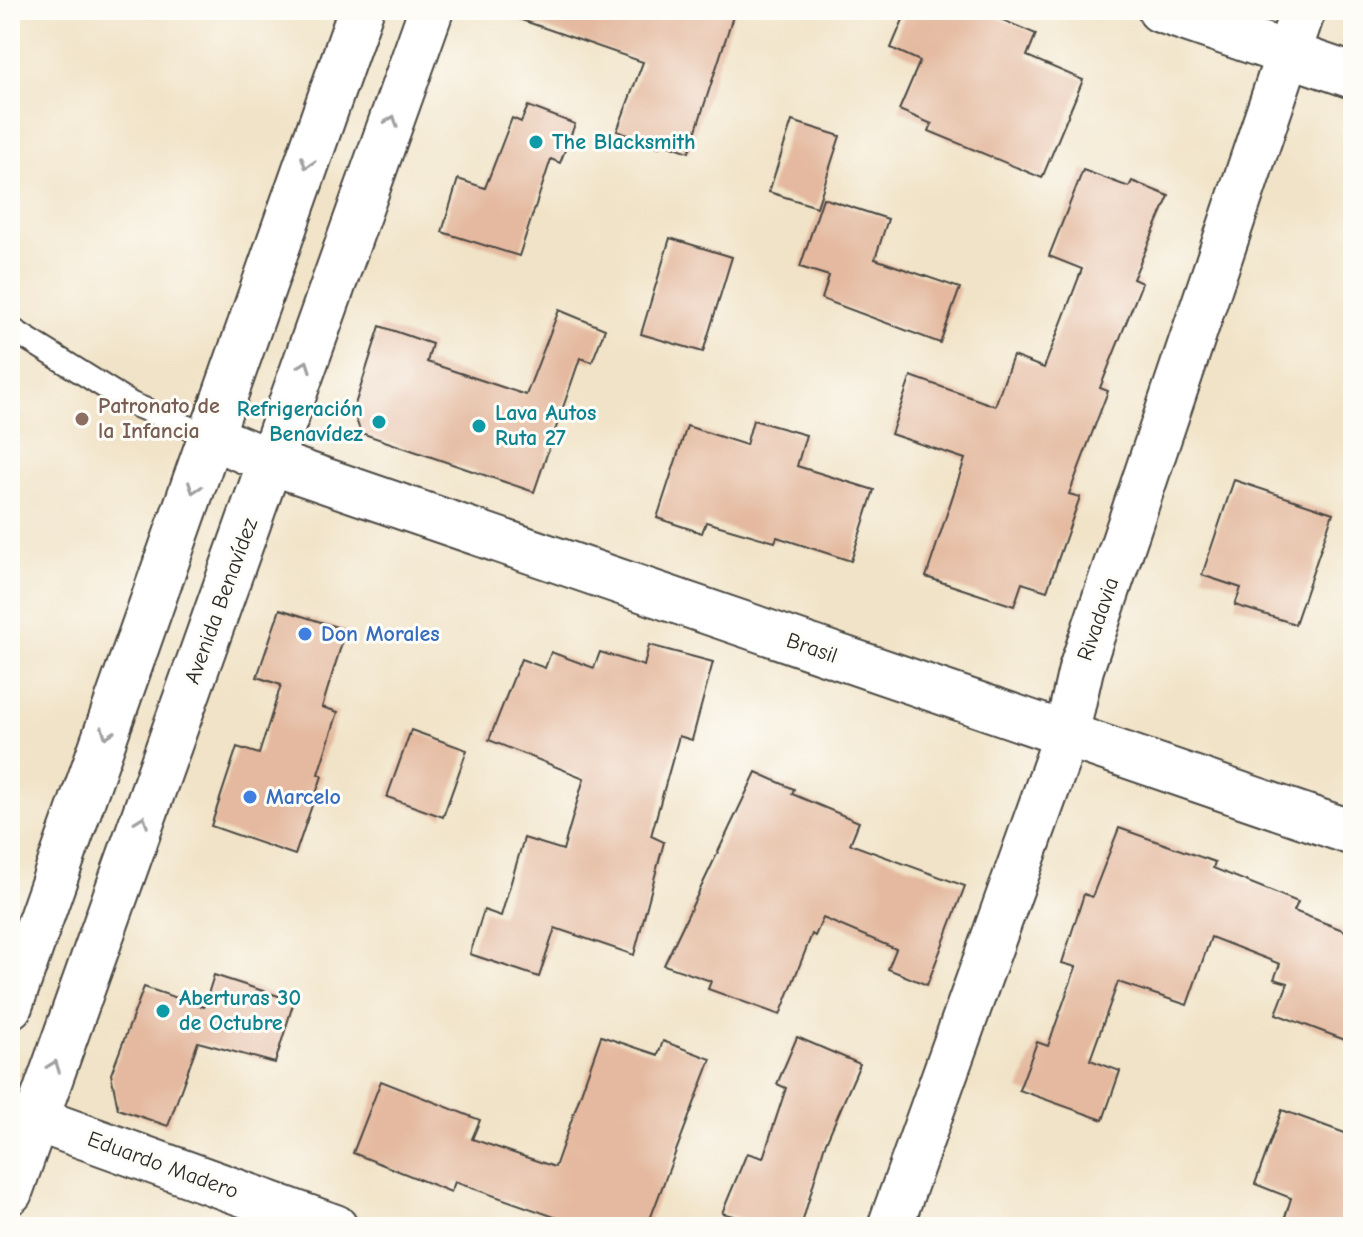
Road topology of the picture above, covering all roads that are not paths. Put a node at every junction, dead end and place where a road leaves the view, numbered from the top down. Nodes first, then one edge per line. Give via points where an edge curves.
1 (361, 10) edge
2 (431, 10) edge
3 (1160, 10) edge
4 (1303, 10) edge
5 (1289, 53) junction
6 (1353, 76) edge
7 (10, 328) edge
8 (212, 437) junction
9 (271, 462) junction
10 (1066, 736) junction
11 (1353, 833) edge
12 (10, 1006) edge
13 (35, 1119) junction
14 (10, 1192) edge
15 (335, 1227) edge
16 (890, 1227) edge

1 -> 8 street
9 -> 2 street, Avenida Benavídez
3 - 5 street
4 - 5 street, Rivadavia
5 - 6 street
5 - 10 street, Rivadavia via 1081,669
7 - 8 lane via 132,404
8 - 9 street, Brasil
8 -> 12 street
9 - 10 street, Brasil
13 -> 9 street, Avenida Benavídez
10 - 11 street, Brasil
10 - 16 street, Rivadavia
13 - 14 street, Avenida Benavídez
13 - 15 street, Eduardo Madero

